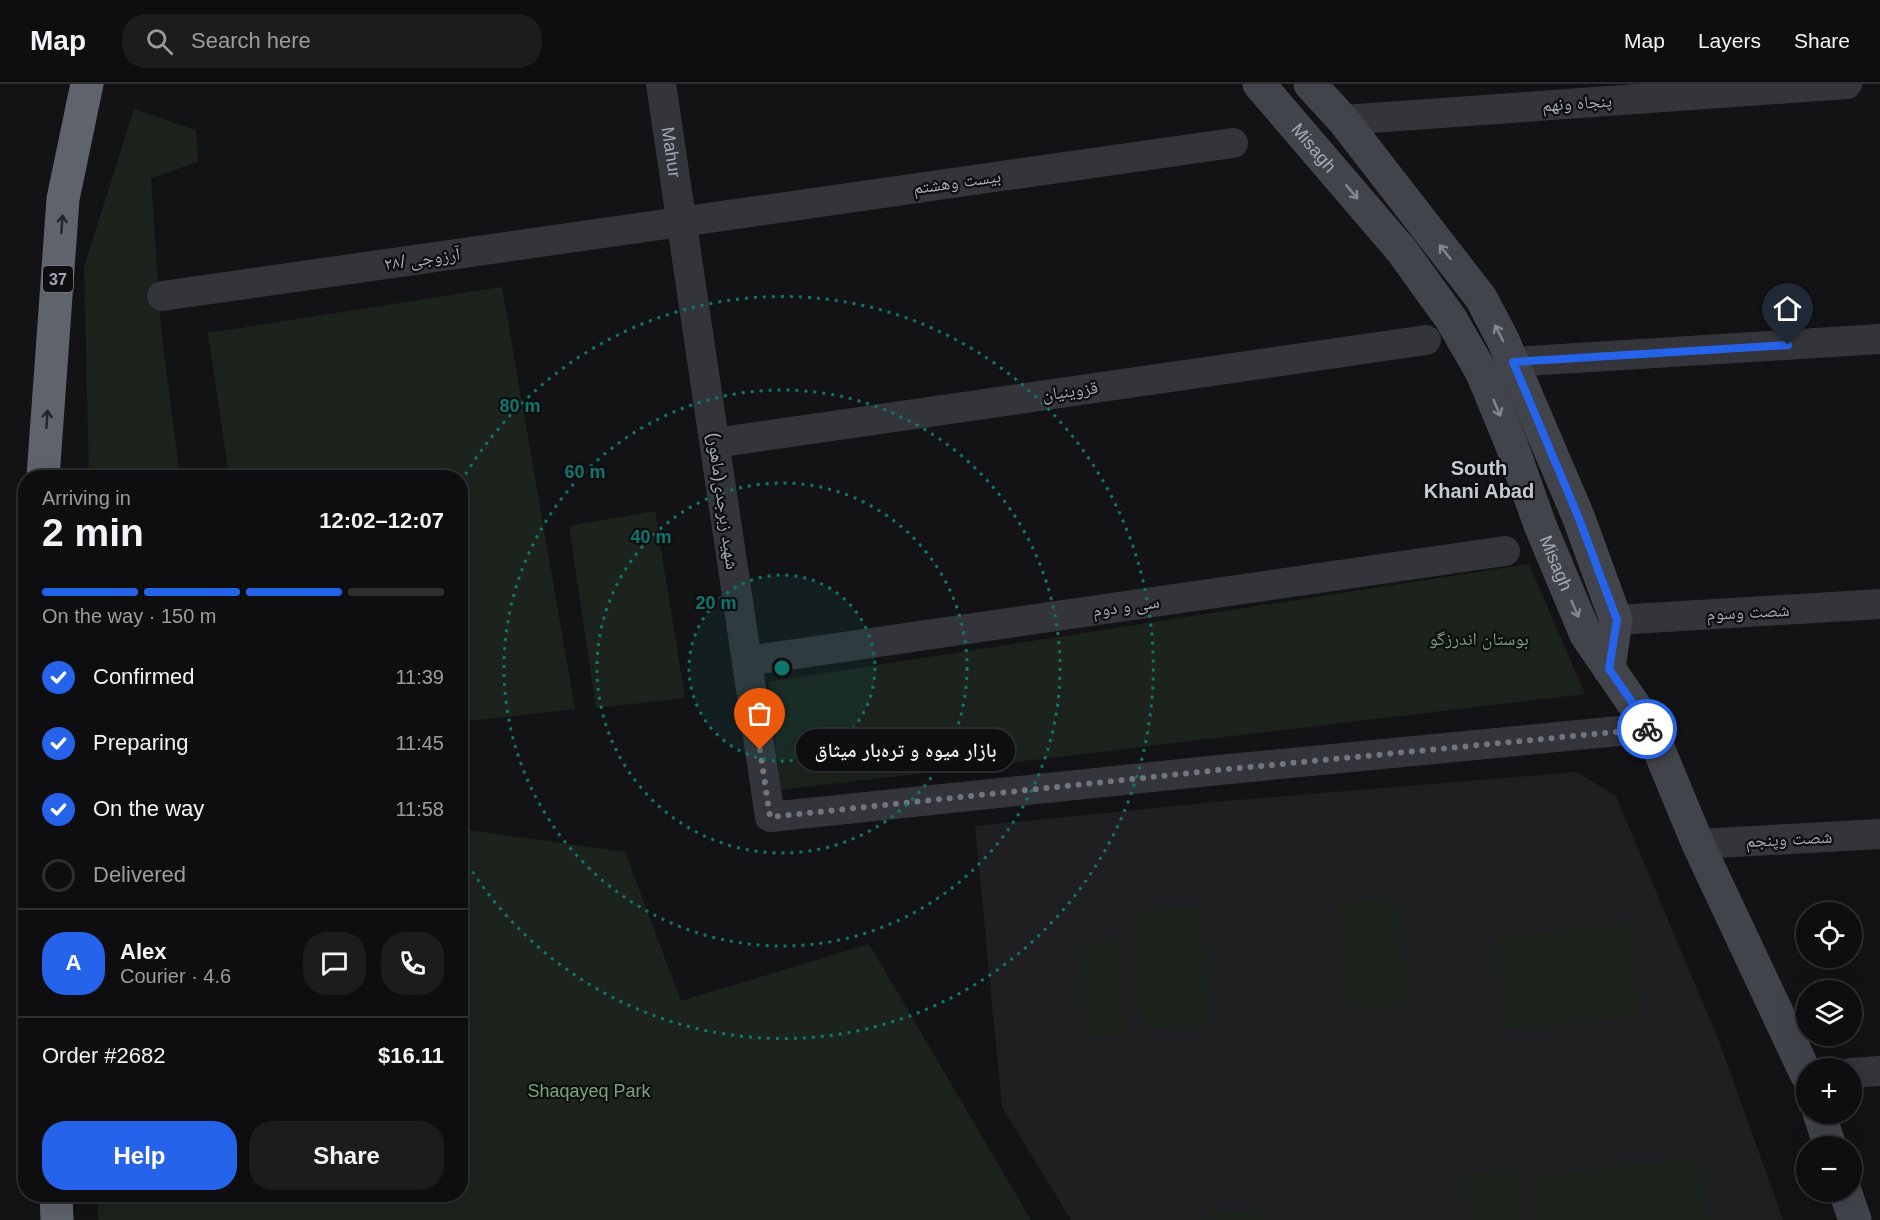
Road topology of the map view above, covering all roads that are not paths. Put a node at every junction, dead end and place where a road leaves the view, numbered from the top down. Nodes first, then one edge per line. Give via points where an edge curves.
1 (87, 84) edge
2 (661, 84) edge
3 (1259, 84) edge
4 (1310, 84) edge
5 (1847, 84) edge
6 (1344, 120) junction
7 (1233, 142) dead end
8 (682, 221) junction
9 (162, 296) dead end
10 (1880, 339) edge
11 (1426, 340) dead end
12 (1513, 362) junction
13 (1482, 373) junction
14 (714, 443) junction
15 (44, 470) edge
16 (1505, 551) dead end
17 (1880, 604) edge
18 (1617, 620) junction
19 (747, 661) junction
20 (1609, 669) junction
21 (1650, 728) junction
22 (1880, 834) edge
23 (1698, 844) junction
24 (1798, 1058) edge
25 (1880, 1071) edge
26 (1862, 1072) edge
27 (56, 1202) edge
28 (1849, 1202) edge
29 (57, 1220) edge
30 (1855, 1220) edge

15 -> 1 highway, 37 via 63,199
2 - 8 street, Mahur
3 -> 13 street, Misagh via 1402,251 1451,319
4 - 6 street, Misagh
5 - 6 street, پنجاه ونهم
12 -> 6 street, Misagh via 1481,298
7 - 8 street, بیست وهشتم
8 - 9 street, آرزوجی /۲۸
8 - 14 street, شهید زبرجدی(ماهور)
10 - 12 street
11 - 14 street, قزوینیان
12 - 13 street
12 - 18 street, Misagh
13 -> 20 street, Misagh via 1586,635
14 - 19 street, شهید زبرجدی(ماهور)
16 - 19 street, سی و دوم
17 - 18 street, شصت وسوم
18 - 20 street
19 - 21 street, شهید زبرجدی(ماهور) via 770,817
20 - 21 street, Misagh
21 - 23 street, Misagh
22 - 23 street, شصت وپنجم
23 - 24 street, Misagh
25 - 26 street
27 - 29 highway
28 - 30 street

